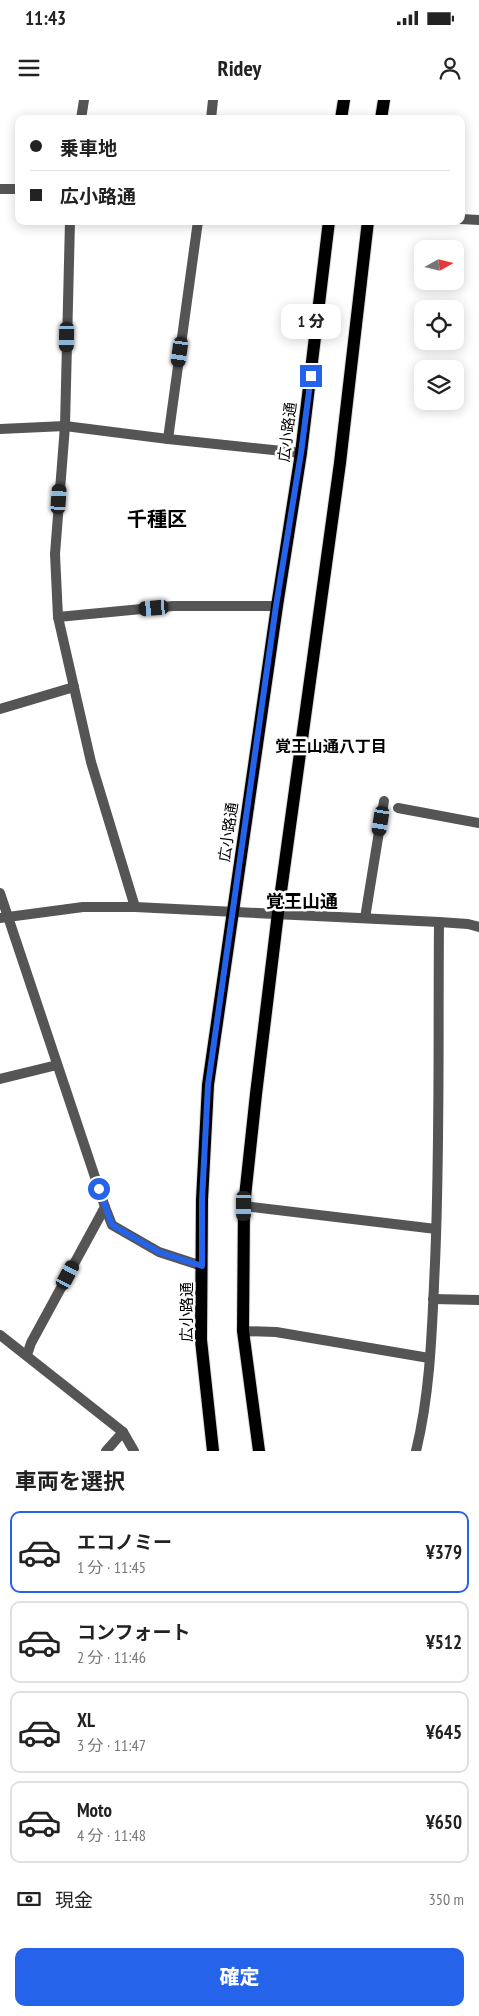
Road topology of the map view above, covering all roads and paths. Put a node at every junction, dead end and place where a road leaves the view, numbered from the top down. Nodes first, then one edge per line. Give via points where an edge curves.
1 (84, 100) edge
2 (213, 100) edge
3 (344, 100) edge
4 (384, 100) edge
5 (82, 115) edge
6 (211, 115) edge
7 (342, 115) edge
8 (382, 115) edge
9 (0, 189) edge
10 (15, 189) edge
11 (465, 219) edge
12 (479, 220) edge
13 (70, 225) edge
14 (197, 225) edge
15 (329, 225) edge
16 (368, 225) edge
17 (65, 426) junction
18 (0, 429) edge
19 (168, 439) junction
20 (301, 453) junction
21 (276, 606) junction
22 (58, 617) junction
23 (74, 687) junction
24 (0, 709) edge
25 (384, 801) dead end
26 (398, 808) dead end
27 (479, 823) edge
28 (0, 892) edge
29 (136, 907) junction
30 (233, 911) junction
31 (278, 913) junction
32 (4, 918) edge
33 (365, 918) junction
34 (439, 922) junction
35 (479, 927) edge
36 (57, 1065) junction
37 (0, 1080) edge
38 (244, 1206) junction
39 (105, 1207) junction
40 (436, 1228) junction
41 (202, 1266) junction
42 (433, 1298) junction
43 (479, 1300) edge
44 (243, 1331) junction
45 (0, 1335) edge
46 (27, 1355) junction
47 (429, 1358) junction
48 (123, 1432) junction
49 (106, 1451) edge
50 (134, 1451) edge
51 (213, 1451) edge
52 (259, 1451) edge
53 (416, 1451) edge

1 - 5 street
2 - 6 street
3 - 7 main road
4 - 8 main road
9 - 10 street
11 - 12 street
13 - 17 street
14 - 19 street
15 - 20 main road, 広小路通
16 - 31 main road via 340,463
17 - 18 street
17 - 19 street
17 - 22 street via 55,554
19 - 20 street
20 - 21 main road, 広小路通
21 - 22 street via 173,606
21 - 30 main road, 広小路通
22 - 23 street
23 - 24 street
23 - 29 street via 91,762
25 - 33 street
26 - 27 street
28 - 32 street
29 - 30 street
29 - 32 street via 83,906
30 - 31 street
30 - 41 main road, 広小路通 via 208,1085
31 - 33 street
31 - 38 main road
32 - 36 street
33 - 34 street
34 - 35 street
34 - 40 street
36 - 37 street
36 - 39 street
38 - 40 street
38 - 44 main road
39 - 41 street via 112,1225 159,1252
39 - 46 street
40 - 42 street
41 - 51 main road, 広小路通 via 201,1340
42 - 43 street
42 - 47 street
44 - 47 street via 276,1332
44 - 52 main road
45 - 46 street
46 - 48 street
47 - 53 street via 424,1417
48 - 49 street
48 - 50 street

